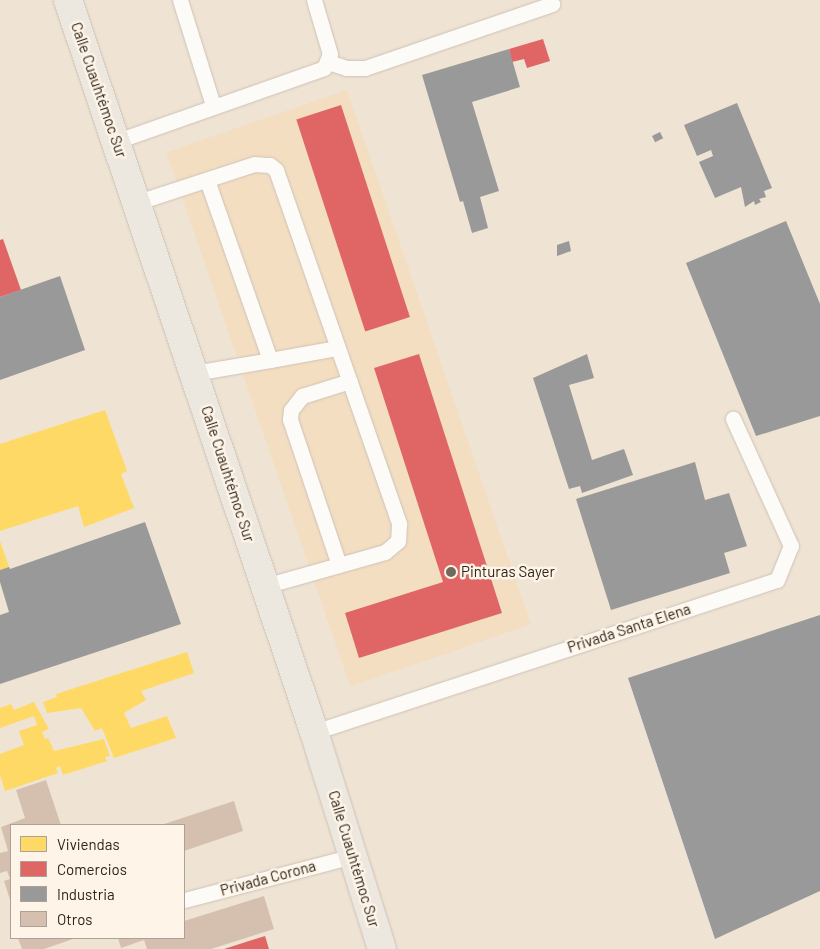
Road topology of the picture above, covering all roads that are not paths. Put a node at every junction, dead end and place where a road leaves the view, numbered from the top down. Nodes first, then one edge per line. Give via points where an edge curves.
1 (68, 0) edge
2 (180, 0) edge
3 (314, 0) edge
4 (552, 4) dead end
5 (328, 62) junction
6 (213, 105) junction
7 (117, 141) junction
8 (206, 180) junction
9 (138, 202) junction
10 (336, 348) junction
11 (270, 360) junction
12 (194, 373) junction
13 (350, 381) junction
14 (733, 419) dead end
15 (339, 565) junction
16 (265, 586) junction
17 (314, 732) junction
18 (353, 856) junction
19 (185, 900) edge
20 (382, 949) edge

1 - 7 main road, Calle Cuauhtémoc Sur
2 - 6 lane
3 - 5 lane via 329,46
4 - 5 lane via 365,68 346,68
5 - 6 lane via 317,73
6 - 7 lane
7 - 9 main road, Calle Cuauhtémoc Sur
8 - 9 lane
8 - 10 lane via 254,164 270,165 276,170
8 - 11 lane
9 - 12 main road, Calle Cuauhtémoc Sur
10 - 11 lane
10 - 13 lane
11 - 12 lane
12 - 16 main road, Calle Cuauhtémoc Sur
13 - 15 lane via 302,396 290,410 290,419
13 - 15 lane via 400,533 392,548 385,552
14 - 17 lane, Privada Santa Elena via 791,546 777,580
15 - 16 lane
16 - 17 main road, Calle Cuauhtémoc Sur
17 - 18 main road, Calle Cuauhtémoc Sur
18 - 19 lane, Privada Corona
18 - 20 main road, Calle Cuauhtémoc Sur

